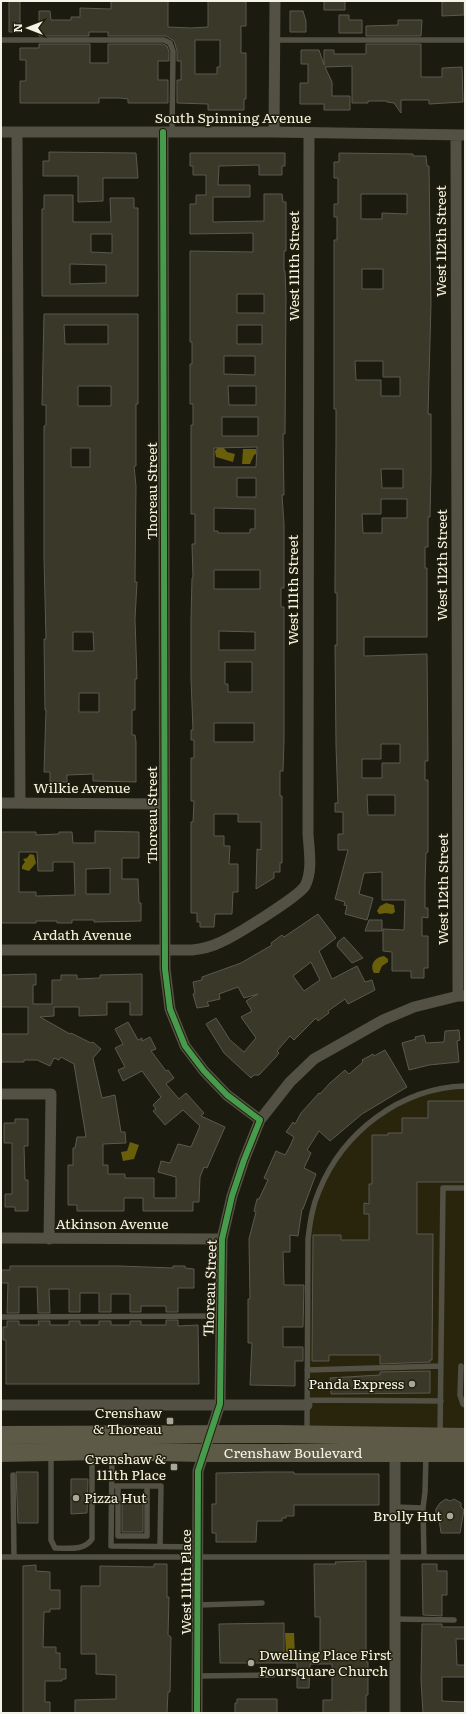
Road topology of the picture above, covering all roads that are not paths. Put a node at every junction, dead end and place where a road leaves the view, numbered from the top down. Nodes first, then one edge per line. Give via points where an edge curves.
1 (275, 1) edge
2 (1, 40) edge
3 (275, 40) junction
4 (465, 40) edge
5 (1, 132) edge
6 (17, 132) junction
7 (167, 132) junction
8 (274, 132) junction
9 (309, 133) junction
10 (460, 135) edge
11 (1, 803) edge
12 (20, 803) junction
13 (164, 804) junction
14 (1, 950) edge
15 (164, 950) junction
16 (462, 996) edge
17 (465, 1086) edge
18 (1, 1094) edge
19 (260, 1120) junction
20 (465, 1188) edge
21 (1, 1238) edge
22 (49, 1238) junction
23 (222, 1239) junction
24 (221, 1316) junction
25 (1, 1317) edge
26 (441, 1366) junction
27 (461, 1366) dead end
28 (307, 1370) junction
29 (441, 1400) junction
30 (307, 1402) junction
31 (220, 1404) junction
32 (1, 1405) edge
33 (465, 1405) edge
34 (210, 1434) junction
35 (307, 1434) junction
36 (1, 1435) edge
37 (395, 1436) junction
38 (440, 1437) junction
39 (465, 1437) edge
40 (92, 1451) junction
41 (112, 1451) junction
42 (51, 1452) junction
43 (1, 1453) edge
44 (204, 1453) junction
45 (426, 1453) junction
46 (465, 1453) edge
47 (395, 1454) junction
48 (13, 1475) dead end
49 (111, 1486) junction
50 (118, 1486) junction
51 (147, 1486) junction
52 (395, 1507) junction
53 (423, 1508) junction
54 (160, 1546) junction
55 (198, 1552) junction
56 (1, 1557) edge
57 (14, 1557) junction
58 (394, 1557) junction
59 (424, 1557) junction
60 (465, 1557) edge
61 (262, 1603) dead end
62 (198, 1605) junction
63 (395, 1618) junction
64 (454, 1620) dead end
65 (273, 1675) dead end
66 (197, 1676) junction
67 (197, 1713) edge
68 (395, 1713) edge

1 - 3 street
2 - 7 lane via 164,40 170,43 173,51
3 - 4 lane
3 - 8 street
5 - 6 street, South Spinning Avenue
6 - 7 street, South Spinning Avenue
6 - 12 street
7 - 8 street, South Spinning Avenue
7 - 13 street, Thoreau Street
8 - 9 street, South Spinning Avenue
9 - 10 street, South Spinning Avenue
9 - 15 street, West 111th Street via 310,872 305,886 294,896 222,942 208,948
10 - 16 street, West 112th Street
11 - 12 street, Wilkie Avenue
12 - 13 street, Wilkie Avenue
13 - 15 street, Thoreau Street
14 - 15 street, Ardath Avenue
15 - 19 street, Thoreau Street via 170,1009 185,1046 204,1071 228,1095
16 - 19 street via 414,1007 383,1020 314,1059 290,1082
17 - 28 lane via 432,1091 406,1099 382,1113 360,1130 329,1169 318,1192 308,1239
18 - 22 street via 51,1094
19 - 23 street, Thoreau Street via 232,1196
20 - 26 lane via 443,1188
21 - 22 street, Atkinson Avenue
22 - 23 street, Atkinson Avenue
23 - 24 street, Thoreau Street
24 - 25 lane
24 - 31 street, Thoreau Street
26 - 28 lane
26 - 29 lane
27 - 33 lane via 460,1395
28 - 30 lane
29 - 30 lane
29 - 38 lane
30 - 31 street
30 - 35 lane
31 - 32 street
31 - 34 street, Thoreau Street
34 - 35 main road, Crenshaw Boulevard
34 - 36 main road, Crenshaw Boulevard
34 - 44 street, Thoreau Street
35 - 37 main road, Crenshaw Boulevard
37 - 38 main road, Crenshaw Boulevard
37 - 47 street
38 - 39 main road, Crenshaw Boulevard
40 - 41 main road, Crenshaw Boulevard
40 - 42 main road, Crenshaw Boulevard
40 - 42 lane via 92,1539 88,1545 71,1548 55,1548 51,1540
41 - 44 main road, Crenshaw Boulevard
41 - 49 lane
42 - 43 main road, Crenshaw Boulevard
44 - 47 main road, Crenshaw Boulevard
44 - 55 street, West 111th Place via 198,1471
45 - 46 main road, Crenshaw Boulevard
45 - 47 main road, Crenshaw Boulevard
45 - 53 lane via 426,1492
47 - 52 street
48 - 57 lane
49 - 50 lane
49 - 54 lane via 111,1546
50 - 51 lane
50 - 51 lane via 118,1536 147,1536
51 - 54 lane via 161,1486
52 - 53 lane
52 - 58 street
53 - 59 lane
54 - 55 lane
55 - 57 lane
55 - 58 lane
55 - 62 street, West 111th Place
56 - 57 lane
58 - 59 lane
58 - 63 street
59 - 60 lane
61 - 62 lane
62 - 66 street, West 111th Place
63 - 64 lane
63 - 68 street
65 - 66 lane
66 - 67 street, West 111th Place

